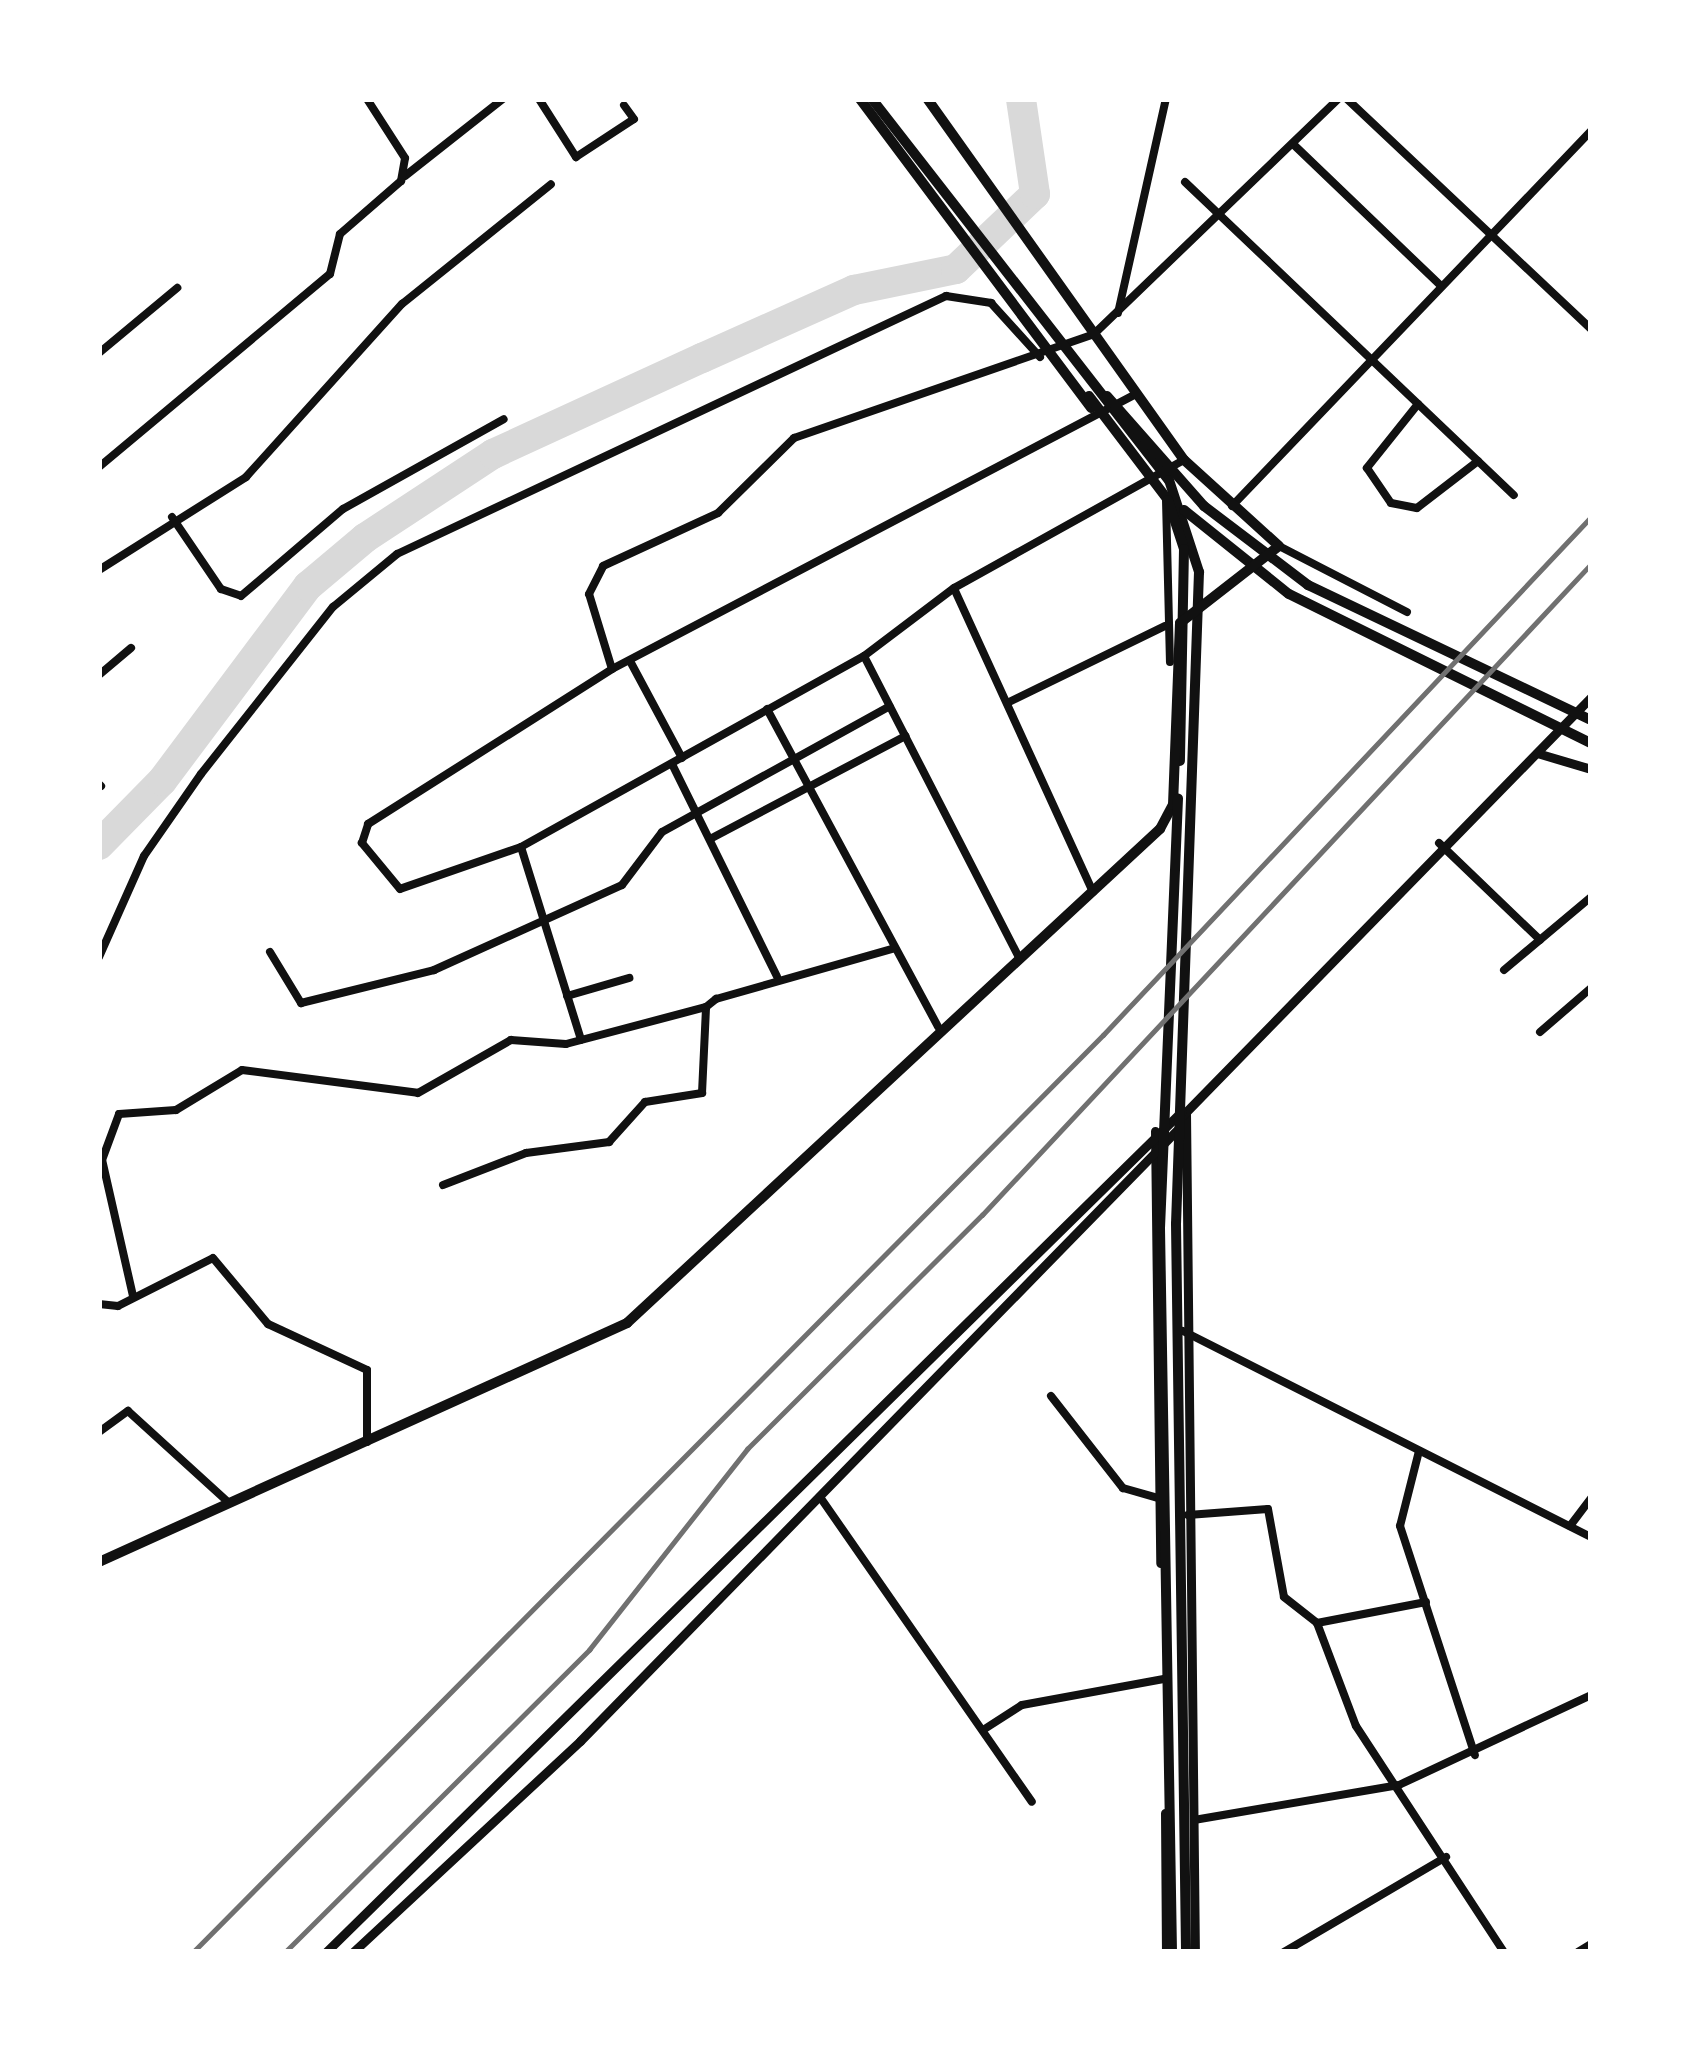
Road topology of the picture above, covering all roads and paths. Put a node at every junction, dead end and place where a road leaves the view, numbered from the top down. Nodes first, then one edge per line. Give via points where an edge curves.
1 (367, 99) edge
2 (503, 99) edge
3 (539, 99) edge
4 (869, 99) edge
5 (927, 99) edge
6 (1166, 99) edge
7 (1343, 99) edge
8 (624, 105) dead end
9 (1591, 131) edge
10 (1293, 144) junction
11 (404, 177) junction
12 (1185, 182) dead end
13 (550, 184) dead end
14 (1219, 216) junction
15 (1490, 233) junction
16 (1440, 285) junction
17 (177, 287) dead end
18 (1118, 314) junction
19 (1591, 329) edge
20 (1094, 334) junction
21 (99, 353) edge
22 (1040, 357) junction
23 (1370, 358) junction
24 (1136, 394) junction
25 (1418, 404) junction
26 (504, 419) dead end
27 (1184, 460) junction
28 (1478, 460) junction
29 (99, 466) edge
30 (1514, 494) dead end
31 (1232, 506) junction
32 (172, 517) junction
33 (1279, 546) junction
34 (99, 571) edge
35 (954, 588) junction
36 (1407, 612) dead end
37 (1165, 626) junction
38 (131, 648) dead end
39 (864, 656) junction
40 (630, 661) junction
41 (1170, 662) junction
42 (611, 669) junction
43 (99, 675) edge
44 (1591, 697) edge
45 (1006, 703) junction
46 (890, 706) junction
47 (767, 709) junction
48 (1591, 720) edge
49 (905, 736) junction
50 (1591, 743) edge
51 (1537, 753) junction
52 (795, 760) junction
53 (677, 761) junction
54 (1591, 770) edge
55 (810, 789) junction
56 (696, 813) junction
57 (709, 839) junction
58 (1439, 843) junction
59 (521, 847) junction
60 (1093, 892) junction
61 (1591, 897) edge
62 (540, 916) junction
63 (1540, 940) junction
64 (896, 947) junction
65 (270, 952) dead end
66 (99, 957) edge
67 (1019, 957) junction
68 (1504, 970) dead end
69 (777, 976) junction
70 (629, 978) dead end
71 (1591, 988) edge
72 (567, 996) junction
73 (706, 1007) junction
74 (938, 1027) junction
75 (1540, 1032) dead end
76 (581, 1040) junction
77 (1186, 1108) junction
78 (1155, 1131) junction
79 (1175, 1143) junction
80 (1159, 1159) junction
81 (443, 1185) dead end
82 (133, 1296) junction
83 (99, 1304) edge
84 (1183, 1331) junction
85 (1051, 1396) dead end
86 (99, 1432) edge
87 (368, 1444) junction
88 (1419, 1451) junction
89 (820, 1497) junction
90 (1158, 1498) junction
91 (1591, 1498) edge
92 (230, 1503) junction
93 (1186, 1516) junction
94 (1570, 1526) junction
95 (1591, 1537) edge
96 (101, 1558) edge
97 (1426, 1602) junction
98 (1317, 1623) junction
99 (1164, 1679) junction
100 (1591, 1695) edge
101 (982, 1730) junction
102 (1475, 1755) junction
103 (1399, 1785) junction
104 (1032, 1802) dead end
105 (1194, 1820) junction
106 (1446, 1857) junction
107 (1591, 1944) edge
108 (326, 1952) edge
109 (353, 1952) edge
110 (1169, 1952) edge
111 (1190, 1952) edge
112 (1284, 1952) edge
113 (1504, 1952) edge
114 (1578, 1952) edge

1 - 11 street via 405,158
2 - 11 street
3 - 8 street via 576,158 634,119
4 - 48 main road via 1204,506 1308,585
4 - 50 main road via 1069,384 1178,505 1289,594
4 - 79 main road via 1179,495 1201,615
4 - 80 main road via 1168,500 1189,623
5 - 20 main road via 1042,250
6 - 18 street
7 - 10 street
7 - 15 street
9 - 15 street
10 - 14 street
10 - 16 street
11 - 29 street via 340,234 329,274
12 - 14 street
13 - 32 street via 392,315 246,477
14 - 18 street
14 - 23 street
15 - 16 street
15 - 19 street
16 - 23 street
17 - 21 street
18 - 20 street
20 - 22 street
20 - 24 main road
22 - 42 street via 794,438 718,513 603,566 589,594
22 - 66 street via 991,303 946,296 397,554 333,607 201,774 144,856
23 - 25 street
23 - 31 street
24 - 27 main road
24 - 40 street via 894,512
25 - 28 street
25 - 28 street via 1366,468 1391,503 1417,508
26 - 32 street via 343,509 242,596 220,589
27 - 31 main road
27 - 35 street via 1132,499
27 - 37 street via 1159,517
28 - 30 street
31 - 33 main road
32 - 34 street
33 - 36 street
33 - 41 main road via 1180,622
35 - 39 street
35 - 45 street
37 - 41 street
37 - 45 street
38 - 43 street
39 - 46 street
39 - 47 street
40 - 42 street
40 - 53 street
41 - 60 main road via 1172,805
42 - 59 street via 360,836 383,882 400,890
44 - 51 street
45 - 60 street
46 - 49 street
46 - 52 street
47 - 52 street
47 - 53 street
49 - 55 street
49 - 67 street
51 - 54 street
51 - 58 street
52 - 55 street
52 - 56 street
53 - 56 street
53 - 59 street
55 - 57 street
55 - 64 street
56 - 57 street
56 - 62 street via 655,839 633,879
57 - 69 street
58 - 63 street
58 - 77 street
59 - 62 street
60 - 67 main road
61 - 63 street
62 - 65 street via 434,970 312,1003 292,995
62 - 72 street
63 - 68 street
64 - 69 street
64 - 74 street
67 - 74 main road
69 - 73 street
70 - 72 street
71 - 75 street
72 - 76 street
73 - 76 street
73 - 81 street via 702,1093 645,1102 598,1147 526,1153
74 - 87 main road via 627,1323
76 - 82 street via 511,1040 418,1093 242,1070 176,1110 119,1114 102,1160
77 - 78 street
77 - 79 street
77 - 84 street
78 - 80 street
78 - 108 street via 576,1717
79 - 80 street
79 - 111 main road
80 - 89 street
80 - 90 street
80 - 110 main road
82 - 83 street
82 - 87 street via 173,1269 220,1262 268,1324 367,1370 359,1426
84 - 88 street
84 - 93 street
85 - 90 street via 1123,1488
86 - 92 street via 128,1411
87 - 92 main road
88 - 94 street
88 - 97 street via 1399,1515
89 - 101 street
89 - 109 street
90 - 99 street
91 - 94 street
92 - 96 main road
93 - 98 street via 1268,1509 1284,1597
93 - 105 street
94 - 95 street
97 - 98 street
97 - 102 street
98 - 103 street via 1356,1726
99 - 101 street via 1022,1705
99 - 110 street
100 - 102 street
101 - 104 street
102 - 103 street
103 - 105 street
103 - 106 street
105 - 111 street
106 - 112 street
106 - 113 street
107 - 114 street

